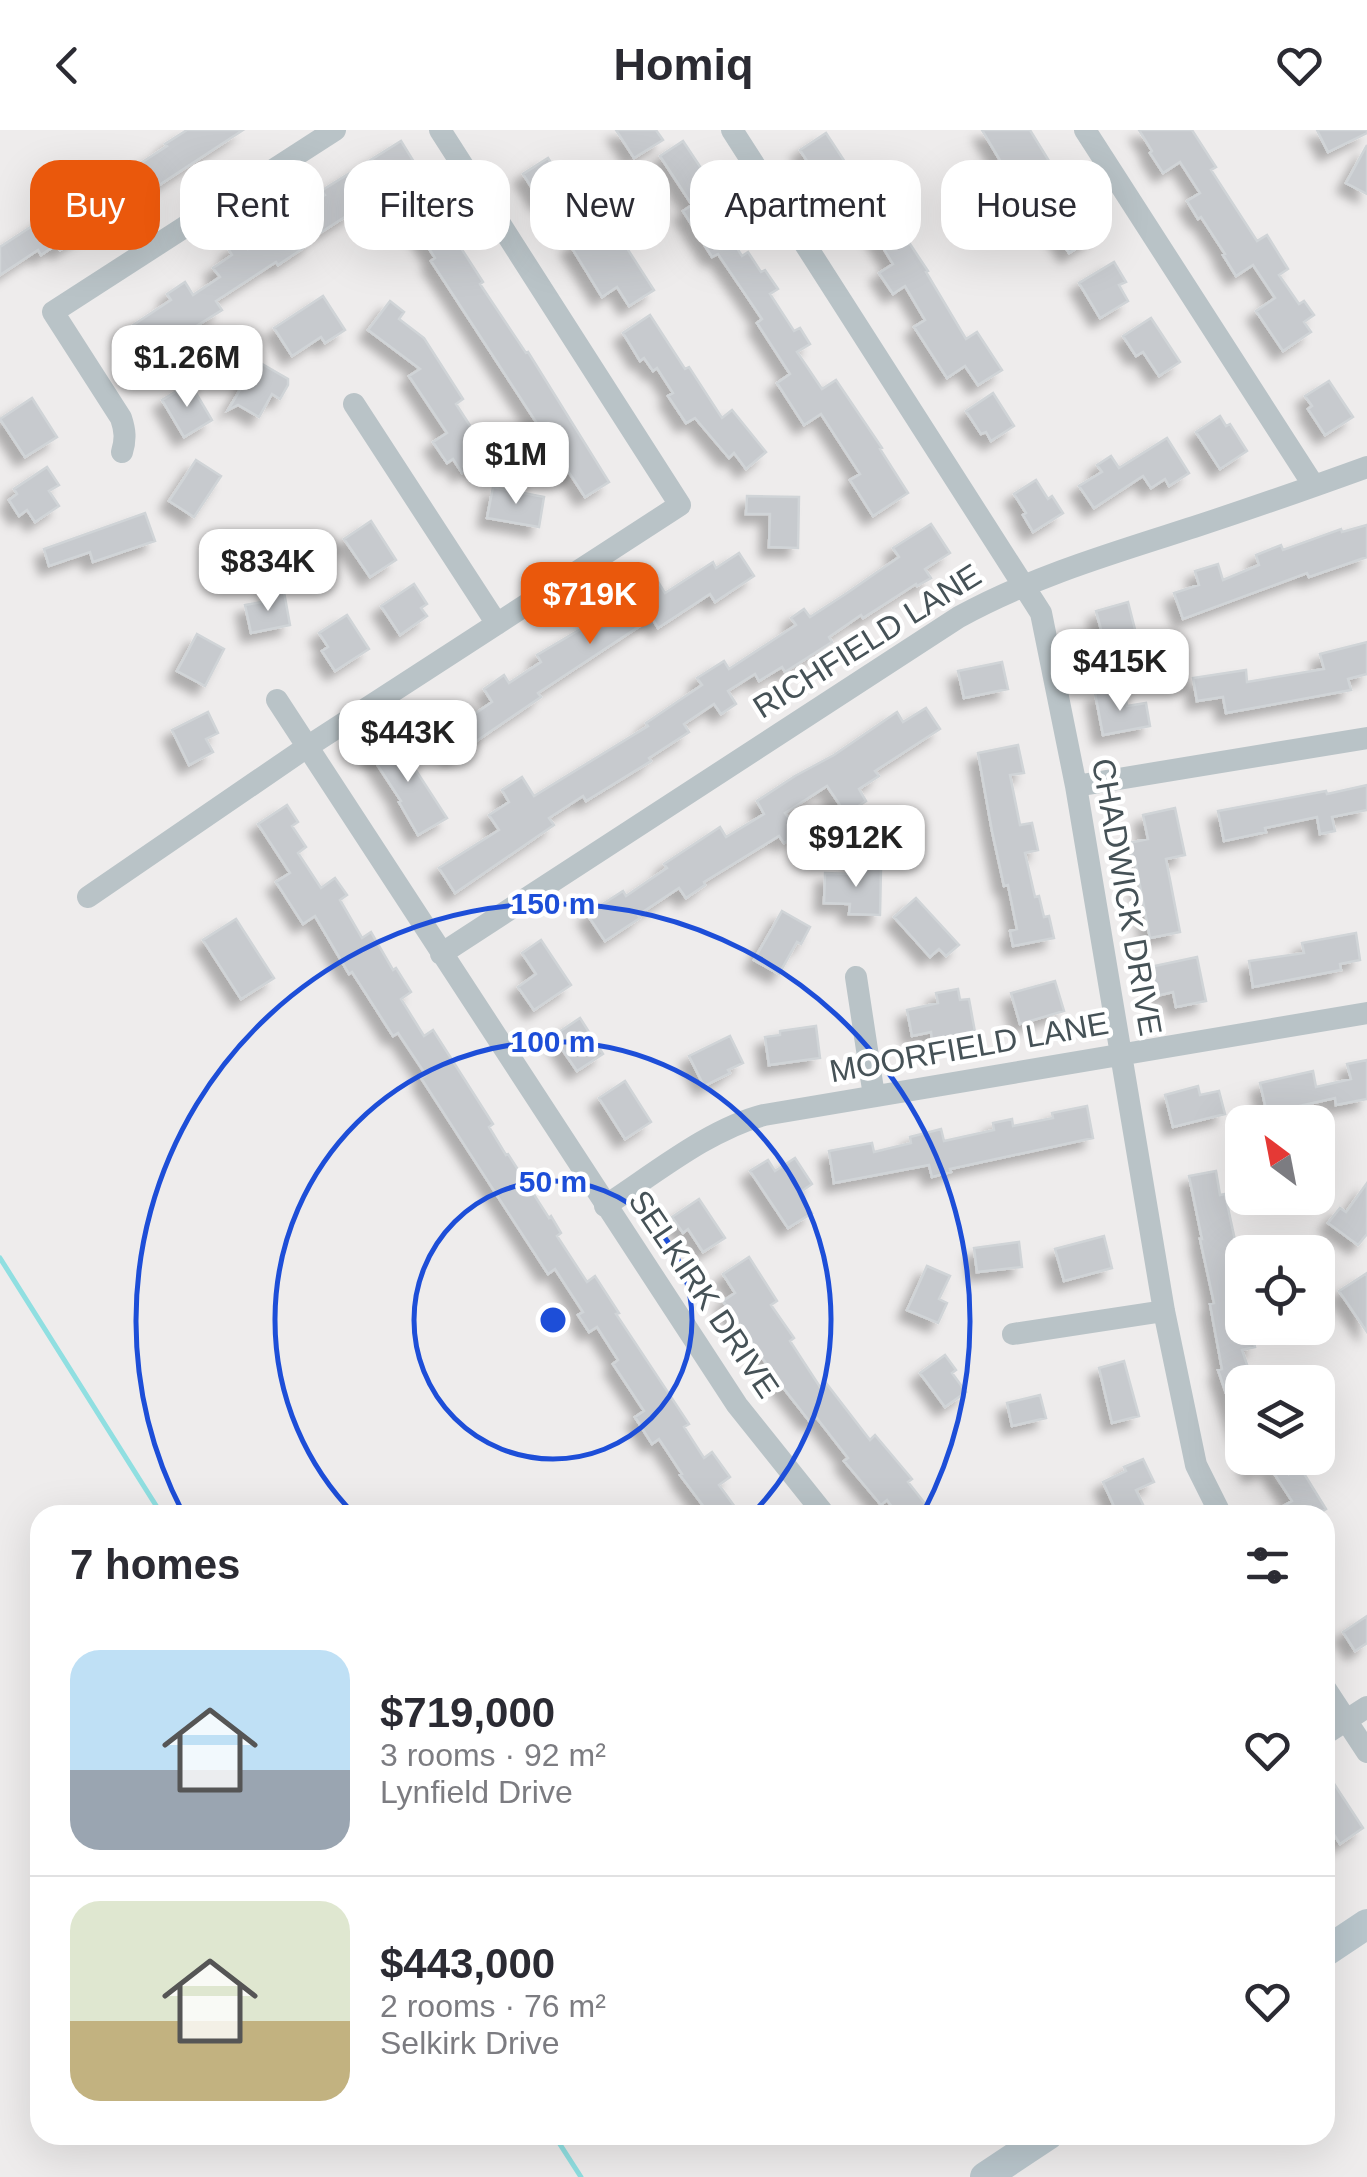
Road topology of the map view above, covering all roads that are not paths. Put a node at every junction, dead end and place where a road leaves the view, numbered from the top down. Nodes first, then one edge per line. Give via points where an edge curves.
1 (335, 130) edge
2 (440, 130) edge
3 (732, 130) edge
4 (1085, 130) edge
5 (354, 404) dead end
6 (122, 452) dead end
7 (1367, 467) edge
8 (1314, 486) junction
9 (1024, 584) junction
10 (497, 624) junction
11 (277, 700) dead end
12 (1367, 738) edge
13 (307, 747) junction
14 (1076, 786) junction
15 (88, 897) dead end
16 (441, 954) junction
17 (856, 977) dead end
18 (1367, 1013) edge
19 (1121, 1054) junction
20 (874, 1096) junction
21 (605, 1206) junction
22 (1164, 1311) junction
23 (1013, 1334) dead end
24 (817, 1505) edge
25 (1216, 1505) edge
26 (1335, 1703) edge
27 (1367, 1707) edge
28 (1346, 1720) junction
29 (1335, 1727) edge
30 (1367, 1752) edge
31 (1367, 1924) edge
32 (1335, 1945) edge
33 (1033, 2145) edge
34 (984, 2177) edge

1 - 6 street via 53,312 121,418
2 - 10 street via 680,505
3 - 9 street, CHADWICK DRIVE
4 - 8 street
5 - 10 street
7 - 8 street, RICHFIELD LANE
8 - 9 street, RICHFIELD LANE
9 - 14 street, CHADWICK DRIVE via 1041,613
9 - 16 street, RICHFIELD LANE via 959,617
10 - 13 street
11 - 13 street, SELKIRK DRIVE
12 - 14 street
13 - 15 street
13 - 16 street, SELKIRK DRIVE
14 - 19 street, CHADWICK DRIVE
16 - 21 street, SELKIRK DRIVE
17 - 20 street
18 - 19 street, MOORFIELD LANE
19 - 20 street, MOORFIELD LANE
19 - 22 street, CHADWICK DRIVE
20 - 21 street, MOORFIELD LANE via 742,1120
21 - 24 street, SELKIRK DRIVE via 737,1405
22 - 23 street
22 - 25 street, CHADWICK DRIVE via 1196,1465
26 - 28 street
27 - 28 street
28 - 29 street
28 - 30 street
31 - 32 main road
33 - 34 main road

